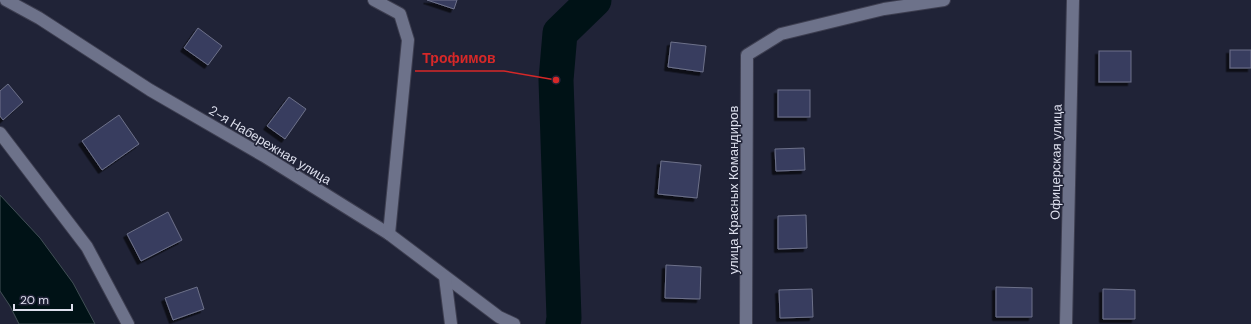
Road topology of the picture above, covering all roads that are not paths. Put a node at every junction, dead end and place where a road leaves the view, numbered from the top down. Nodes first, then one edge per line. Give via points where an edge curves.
1 (6, 0) edge
2 (374, 0) edge
3 (944, 0) edge
4 (1074, 0) edge
5 (0, 133) edge
6 (389, 234) junction
7 (445, 277) junction
8 (128, 324) edge
9 (451, 324) edge
10 (514, 324) edge
11 (746, 324) edge
12 (1066, 324) edge

1 - 6 street, 2-я Набережная улица
2 - 6 street via 400,14 408,40
3 - 11 street, улица Красных Командиров via 884,9 781,34 747,55
4 - 12 street, Офицерская улица
5 - 8 street via 87,247
6 - 7 street, 2-я Набережная улица
7 - 9 street
7 - 10 street, 2-я Набережная улица via 499,317

